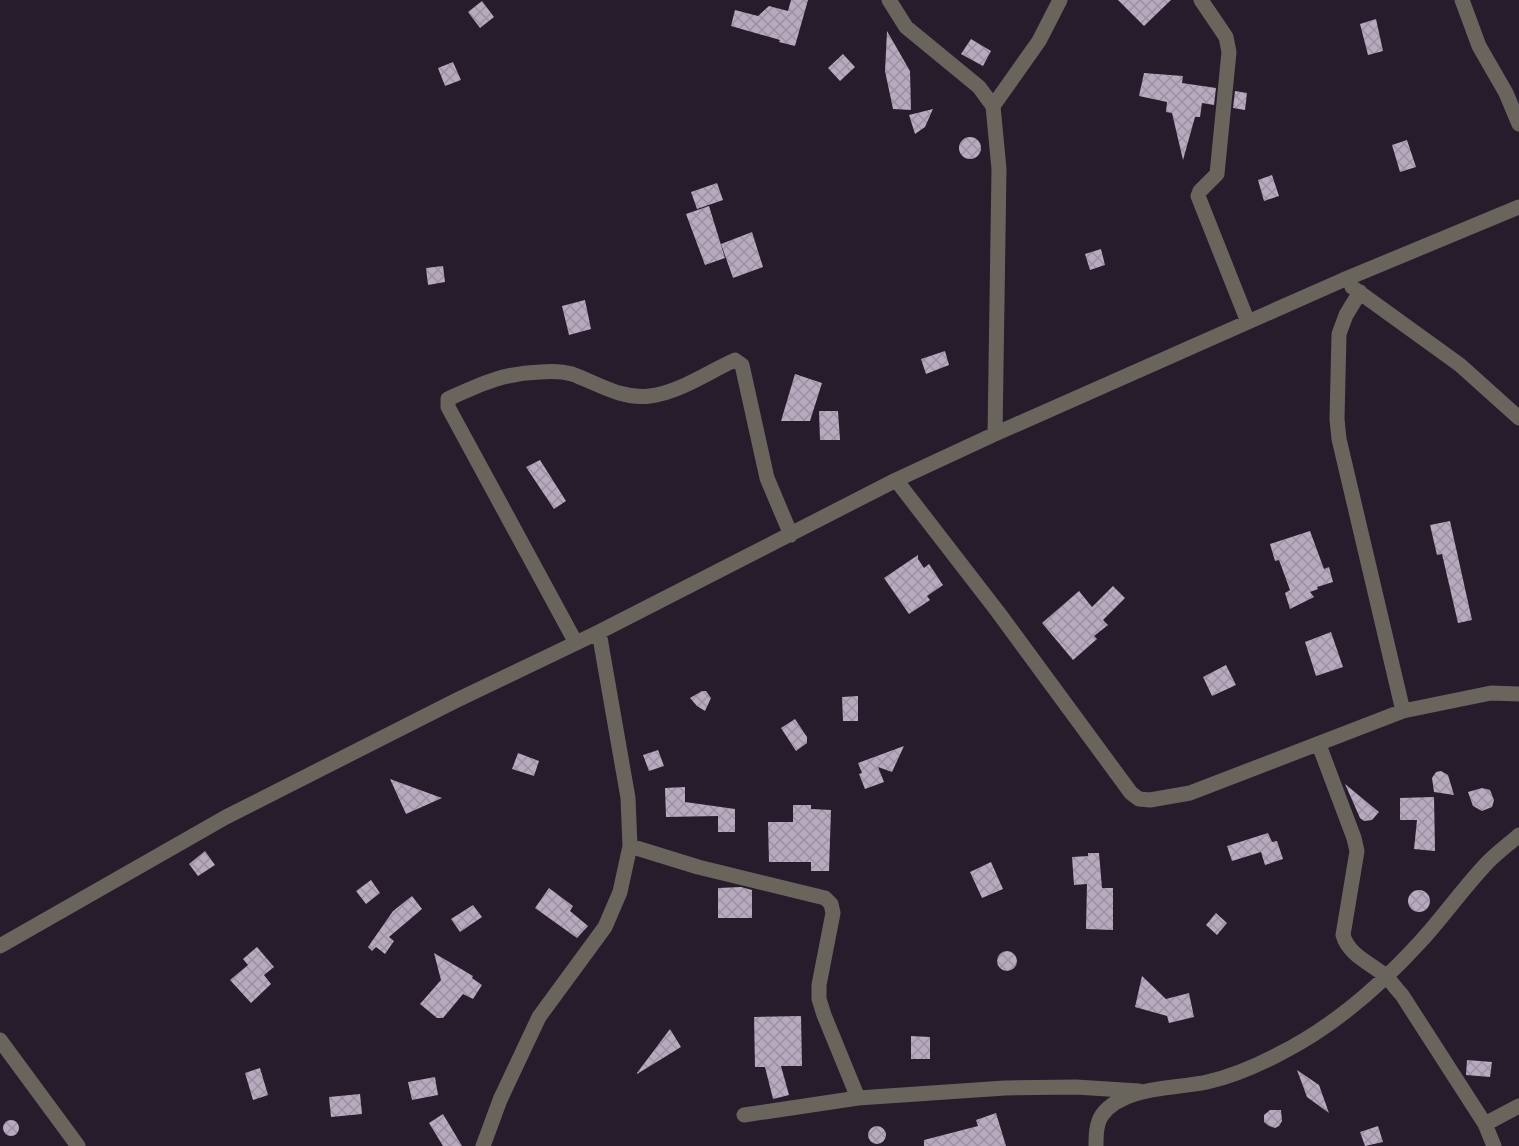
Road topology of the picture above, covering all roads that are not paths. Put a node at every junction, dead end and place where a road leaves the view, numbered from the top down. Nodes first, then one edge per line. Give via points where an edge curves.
1 (889, 0) edge
2 (1060, 0) edge
3 (1201, 0) edge
4 (1462, 0) edge
5 (993, 106) junction
6 (1519, 124) edge
7 (1519, 207) edge
8 (1343, 280) junction
9 (1360, 292) junction
10 (1248, 322) junction
11 (1519, 418) edge
12 (995, 434) junction
13 (896, 480) junction
14 (791, 534) junction
15 (600, 632) junction
16 (576, 643) junction
17 (1519, 694) edge
18 (1403, 711) junction
19 (1319, 745) junction
20 (1519, 835) edge
21 (630, 846) junction
22 (0, 946) edge
23 (1387, 977) junction
24 (0, 1040) edge
25 (1142, 1091) junction
26 (858, 1098) junction
27 (1519, 1107) edge
28 (744, 1115) dead end
29 (1485, 1124) junction
30 (78, 1146) edge
31 (483, 1146) edge
32 (1096, 1146) edge
33 (1494, 1146) edge

1 - 5 street via 906,27 979,87
2 - 5 street via 1039,41
3 - 10 street via 1226,37 1229,52 1217,174 1198,196
4 - 6 street via 1479,46
5 - 12 street via 999,169
7 - 8 street
8 - 9 street
8 - 10 street
9 - 11 street via 1460,365
9 - 18 street via 1340,334 1339,439
10 - 12 street
12 - 13 street
13 - 14 street
13 - 19 street via 1139,799 1190,793
14 - 15 street
14 - 16 street via 767,478 742,365 735,360 676,389 651,396 626,396 568,373 547,371 493,379 448,399 448,407
15 - 16 street
15 - 21 street via 628,798
16 - 22 street via 226,817
17 - 18 street via 1491,693
18 - 19 street
19 - 23 street via 1357,851 1343,935 1354,953
20 - 23 street via 1489,862
21 - 26 street via 825,898 831,904 833,913 819,999
21 - 31 street via 620,892 605,927 539,1017
23 - 25 street via 1325,1028 1280,1054 1234,1075
23 - 29 street
24 - 30 street
25 - 26 street via 1076,1086
25 - 32 street via 1118,1102 1101,1116
26 - 28 street
27 - 29 street
29 - 33 street

